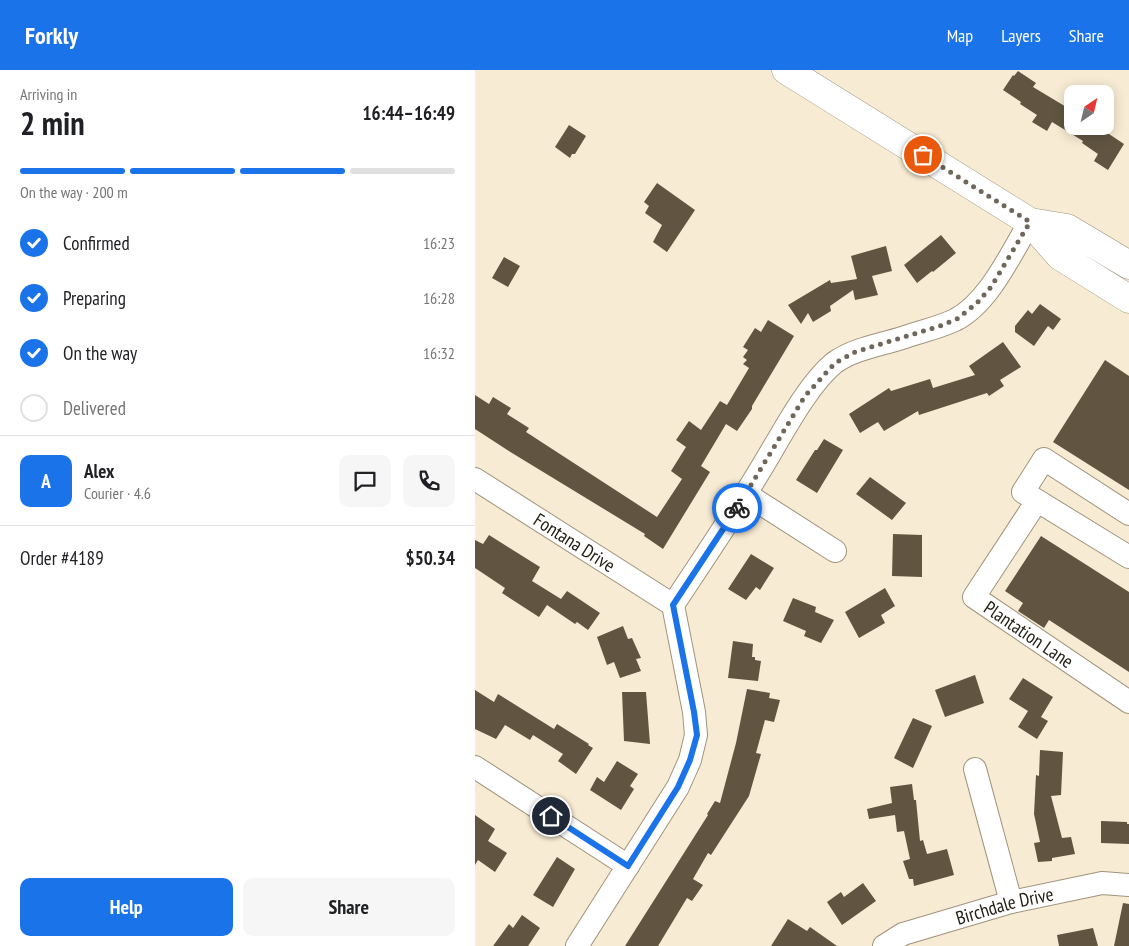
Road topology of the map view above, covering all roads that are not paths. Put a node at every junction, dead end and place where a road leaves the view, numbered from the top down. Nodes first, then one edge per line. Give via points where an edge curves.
1 (786, 70) edge
2 (1030, 222) junction
3 (1129, 265) edge
4 (1129, 299) edge
5 (475, 479) edge
6 (746, 494) junction
7 (1030, 497) junction
8 (1129, 514) edge
9 (835, 551) dead end
10 (1129, 557) edge
11 (673, 605) junction
12 (1129, 702) edge
13 (475, 767) edge
14 (975, 769) dead end
15 (628, 866) junction
16 (1129, 885) edge
17 (1011, 902) junction
18 (577, 946) edge
19 (884, 946) edge

1 - 2 main road
2 - 3 main road via 1067,228
2 - 4 main road via 1060,256
2 - 6 street via 991,287 957,319 855,352 835,363 805,396
5 - 11 street, Fontana Drive
6 - 9 street
6 - 11 street
7 - 8 street via 1044,459
7 - 10 street
7 - 12 street, Plantation Lane via 974,597
11 - 15 street via 697,735 678,787
13 - 15 street
14 - 17 street
15 - 18 street
16 - 17 street, Birchdale Drive via 1102,883
17 - 19 street, Birchdale Drive via 903,934

